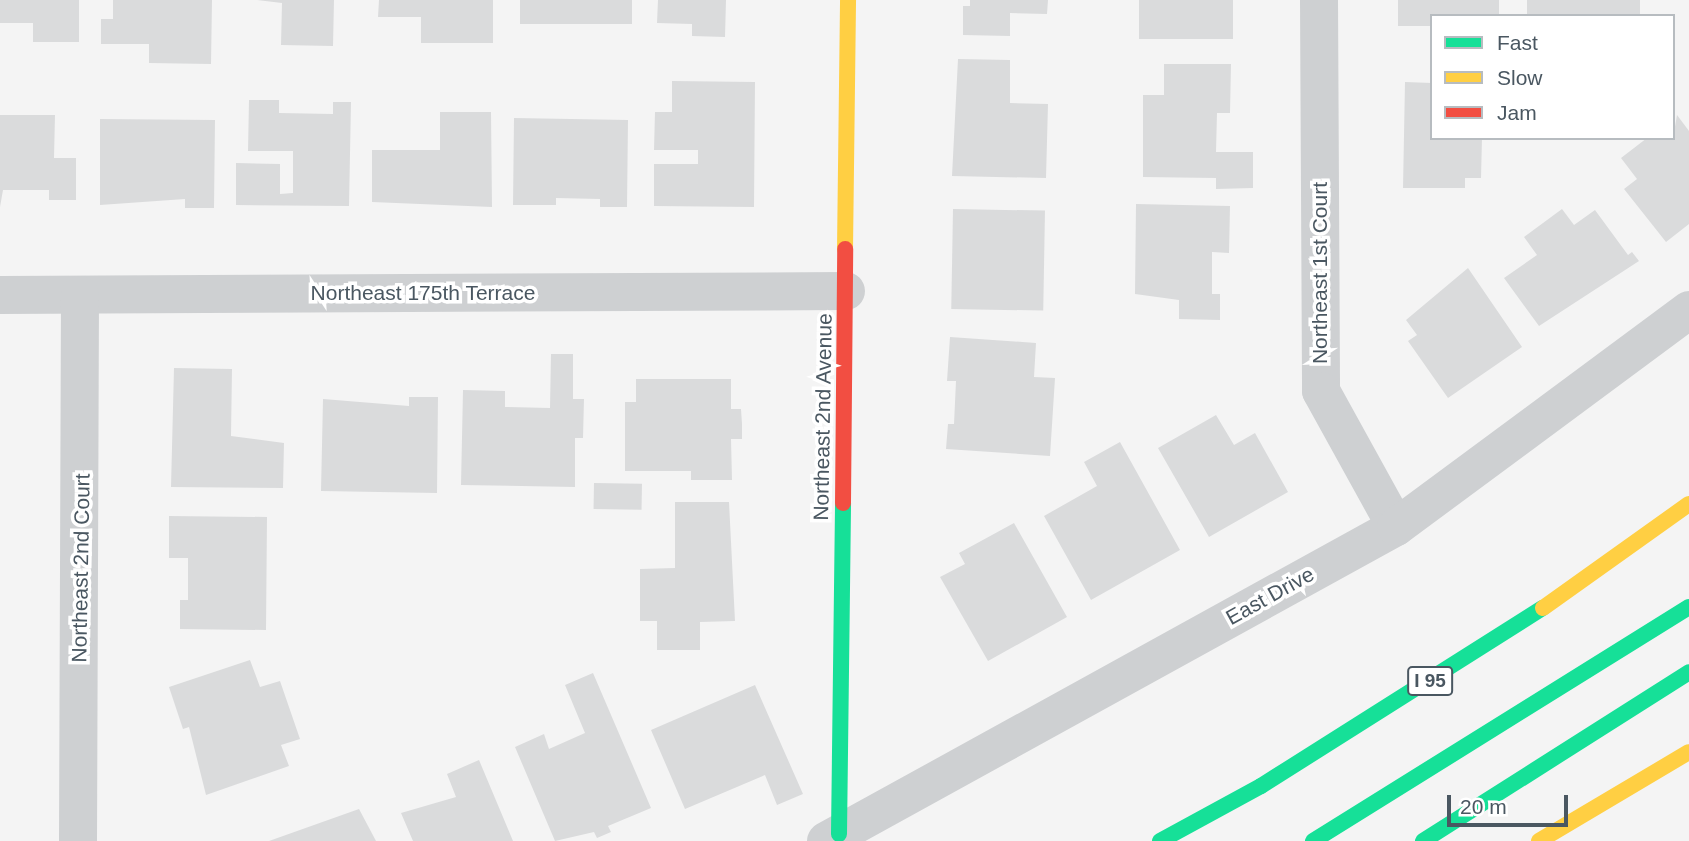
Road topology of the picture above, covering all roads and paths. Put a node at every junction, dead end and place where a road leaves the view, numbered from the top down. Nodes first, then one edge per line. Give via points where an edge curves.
1 (848, 0) edge
2 (1319, 0) edge
3 (846, 290) junction
4 (0, 295) edge
5 (80, 295) junction
6 (1689, 310) edge
7 (1689, 504) edge
8 (1396, 527) junction
9 (1689, 607) edge
10 (1689, 672) edge
11 (1689, 752) edge
12 (832, 838) edge
13 (78, 841) edge
14 (1160, 841) edge
15 (1313, 841) edge
16 (1423, 841) edge
17 (1539, 841) edge

1 - 3 main road, Northeast 2nd Avenue
2 - 8 street, Northeast 1st Court via 1321,391
3 - 5 street, Northeast 175th Terrace
3 - 12 main road, Northeast 2nd Avenue
4 - 5 street, Northeast 175th Terrace
5 - 13 street, Northeast 2nd Court
6 - 8 street, East Drive
7 - 14 main road, I 95 via 1513,629 1261,786
8 - 12 street, East Drive
9 - 15 main road
10 - 16 main road
11 - 17 main road

